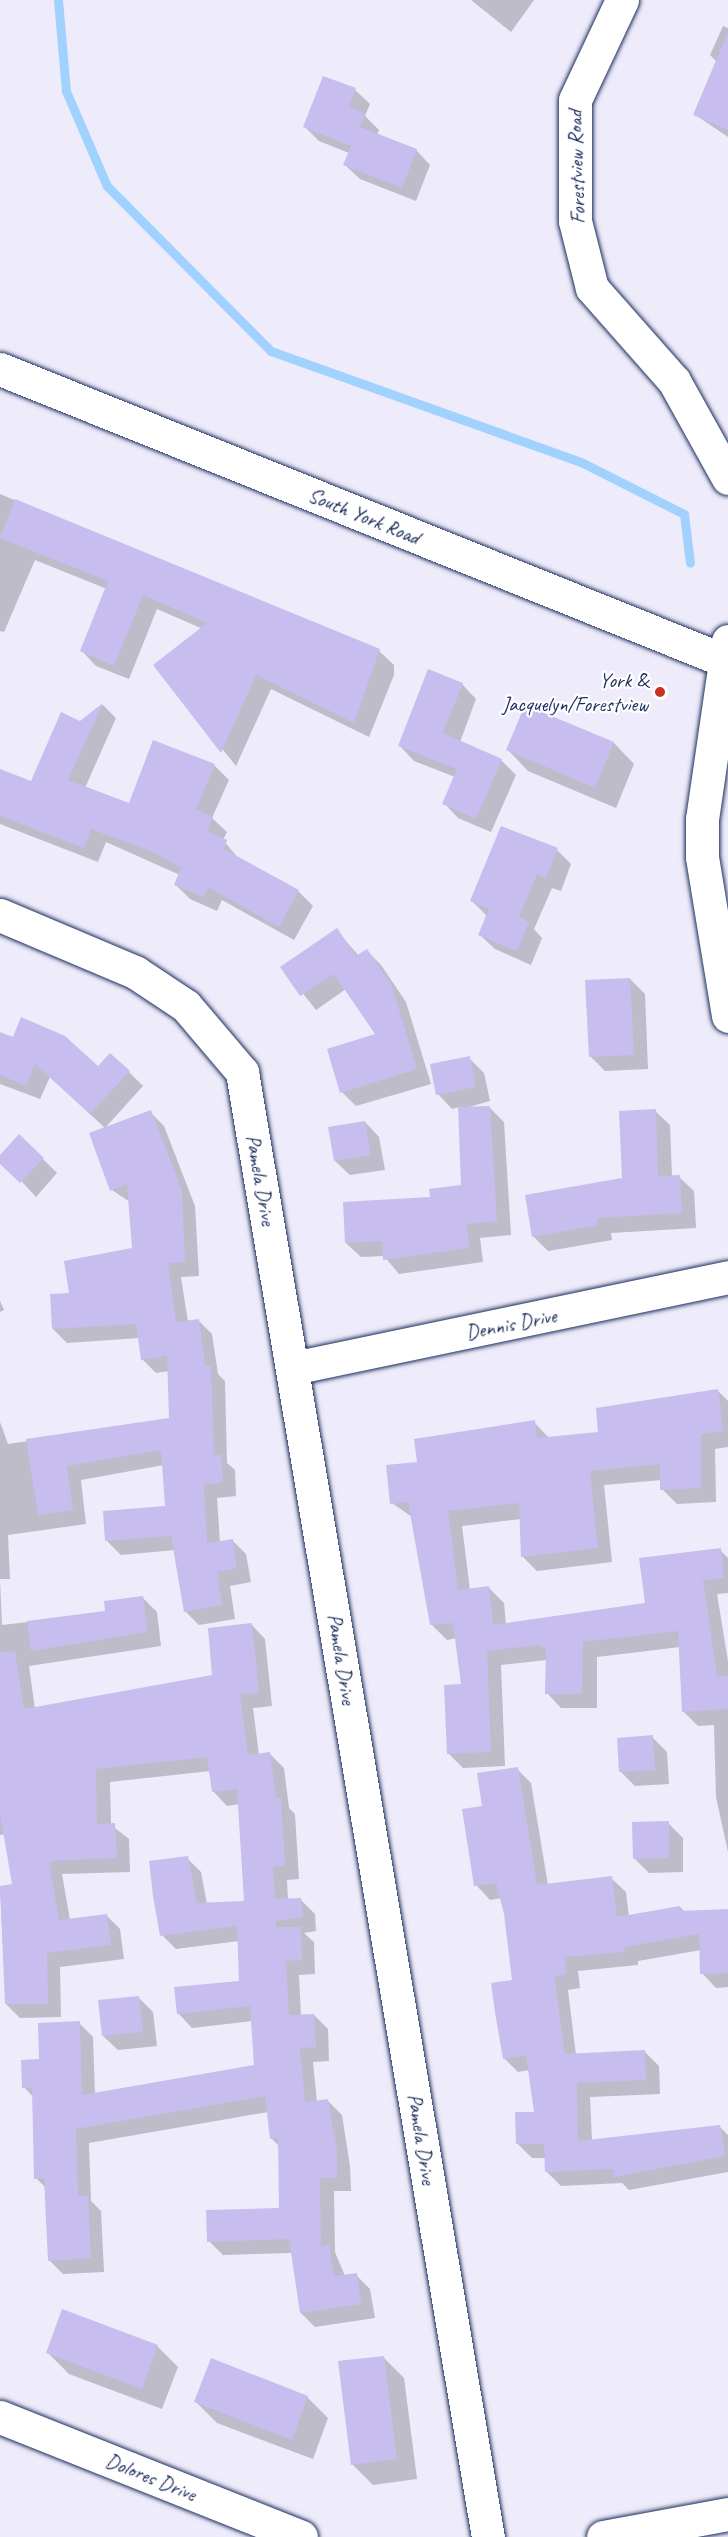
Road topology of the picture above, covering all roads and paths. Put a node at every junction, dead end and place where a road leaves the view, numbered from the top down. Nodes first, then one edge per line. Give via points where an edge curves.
1 (622, 0) edge
2 (0, 369) edge
3 (728, 478) edge
4 (727, 655) edge
5 (0, 915) edge
6 (728, 1016) edge
7 (728, 1277) edge
8 (293, 1368) junction
9 (0, 2417) edge
10 (728, 2514) edge
11 (301, 2537) edge
12 (488, 2537) edge
13 (603, 2537) edge

1 - 3 street, Forestview Road via 575,100 575,221 592,288 674,381
2 - 4 street, South York Road
4 - 6 street via 702,848
5 - 8 street, Pamela Drive via 135,972 186,1006 242,1072
7 - 8 street, Dennis Drive
8 - 12 street, Pamela Drive
9 - 11 street, Dolores Drive
10 - 13 street

